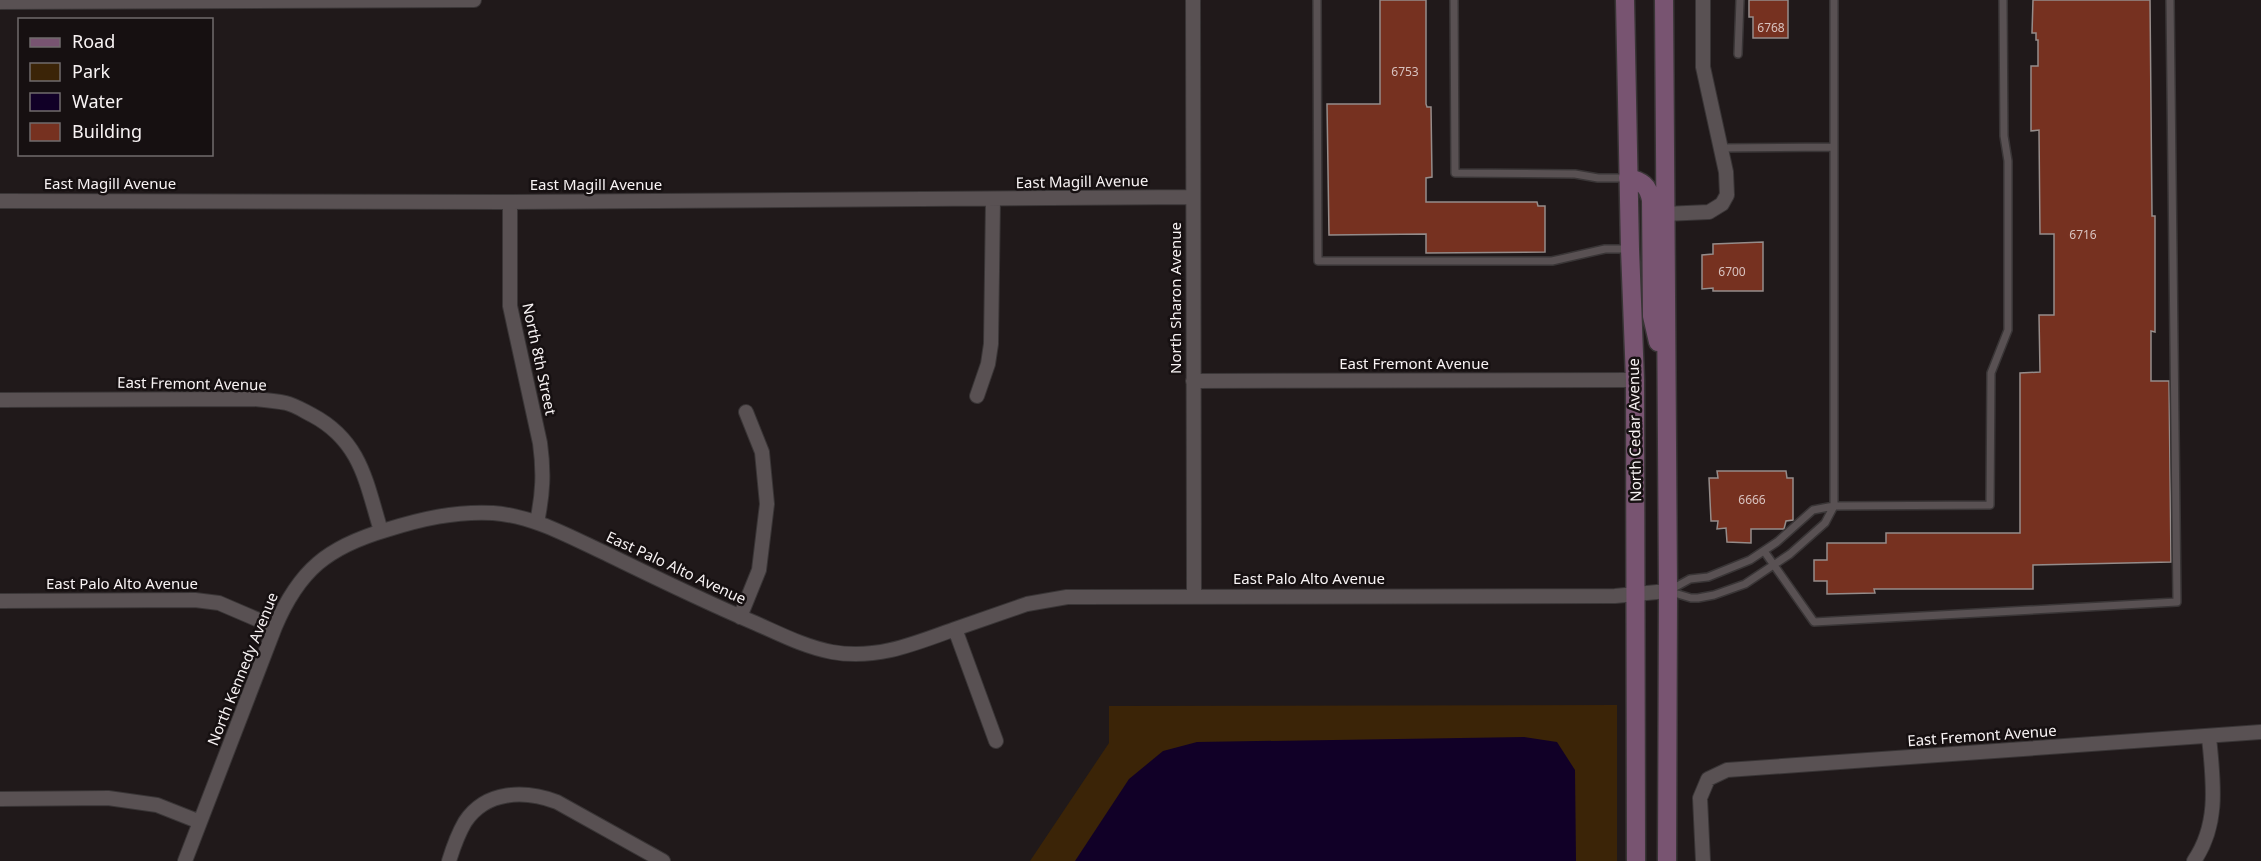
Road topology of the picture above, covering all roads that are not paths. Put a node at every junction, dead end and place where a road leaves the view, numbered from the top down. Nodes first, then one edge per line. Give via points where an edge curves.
1 (474, 0) edge
2 (1193, 0) edge
3 (1317, 0) edge
4 (1454, 0) edge
5 (1625, 0) edge
6 (1664, 0) edge
7 (1703, 0) edge
8 (1740, 0) edge
9 (1834, 0) edge
10 (2003, 0) edge
11 (2170, 0) edge
12 (0, 2) edge
13 (1738, 54) dead end
14 (1834, 147) junction
15 (1720, 148) junction
16 (1628, 178) junction
17 (1193, 197) junction
18 (993, 199) junction
19 (0, 201) edge
20 (510, 202) junction
21 (1664, 214) junction
22 (1630, 249) junction
23 (1635, 380) junction
24 (1193, 381) junction
25 (1666, 385) junction
26 (977, 396) dead end
27 (0, 400) edge
28 (746, 412) dead end
29 (1834, 506) junction
30 (537, 522) junction
31 (381, 531) junction
32 (1764, 551) junction
33 (1774, 565) junction
34 (1668, 591) junction
35 (1636, 594) junction
36 (1194, 596) junction
37 (0, 601) edge
38 (740, 617) junction
39 (275, 627) junction
40 (955, 629) junction
41 (2261, 732) edge
42 (2209, 737) junction
43 (996, 741) dead end
44 (0, 799) edge
45 (200, 822) junction
46 (185, 861) edge
47 (448, 861) edge
48 (663, 861) edge
49 (1636, 861) edge
50 (1667, 861) edge
51 (1703, 861) edge
52 (2194, 861) edge

1 - 12 street
2 - 17 street, North Sharon Avenue
3 - 22 lane via 1318,261 1552,261 1605,249
4 - 16 lane via 1455,172
5 - 16 main road, North Cedar Avenue
6 - 21 main road, North Cedar Avenue
7 - 15 street via 1703,68
8 - 13 lane
9 - 14 lane
10 - 29 lane via 2008,330 1991,373 1990,505
11 - 33 lane via 2177,602 1814,622
14 - 15 lane
14 - 29 lane
15 - 21 street via 1727,183 1722,204 1702,214
16 - 22 main road, North Cedar Avenue
16 - 25 main road via 1642,181 1651,200 1652,316
17 - 18 street, East Magill Avenue
17 - 24 street, North Sharon Avenue
18 - 20 street, East Magill Avenue
18 - 26 street via 991,344
19 - 20 street, East Magill Avenue
20 - 30 street, North 8th Street via 510,306 543,465 544,490
21 - 25 main road, North Cedar Avenue
22 - 23 main road, North Cedar Avenue
23 - 24 street, East Fremont Avenue
23 - 35 main road, North Cedar Avenue
24 - 36 street, North Sharon Avenue
25 - 34 main road, North Cedar Avenue
27 - 31 street, East Fremont Avenue via 254,399 289,403 343,436 367,482
28 - 38 street via 762,452 767,504 759,570
29 - 32 lane via 1813,510
29 - 33 lane via 1825,523
30 - 31 street, East Palo Alto Avenue via 494,513 469,513 441,515
30 - 38 street, East Palo Alto Avenue
31 - 39 street, North Kennedy Avenue via 341,547 308,572 284,604
32 - 33 lane
32 - 34 lane via 1734,568 1690,579
33 - 34 lane via 1745,584 1714,595 1691,598
34 - 35 street, East Palo Alto Avenue
34 - 50 main road, North Cedar Avenue
35 - 36 street, East Palo Alto Avenue
35 - 49 main road, North Cedar Avenue
36 - 40 street, East Palo Alto Avenue via 1048,599
37 - 39 street, East Palo Alto Avenue via 195,600 219,603
38 - 40 street, East Palo Alto Avenue via 810,647 857,655 903,648
39 - 45 street, North Kennedy Avenue
40 - 43 street
41 - 42 street, East Fremont Avenue
42 - 51 street, East Fremont Avenue via 1727,770 1708,779 1700,798
42 - 52 street via 2212,820 2203,848
44 - 45 street via 108,798 157,805
45 - 46 street, North Kennedy Avenue
47 - 48 street via 465,822 480,807 501,796 528,794 557,802

